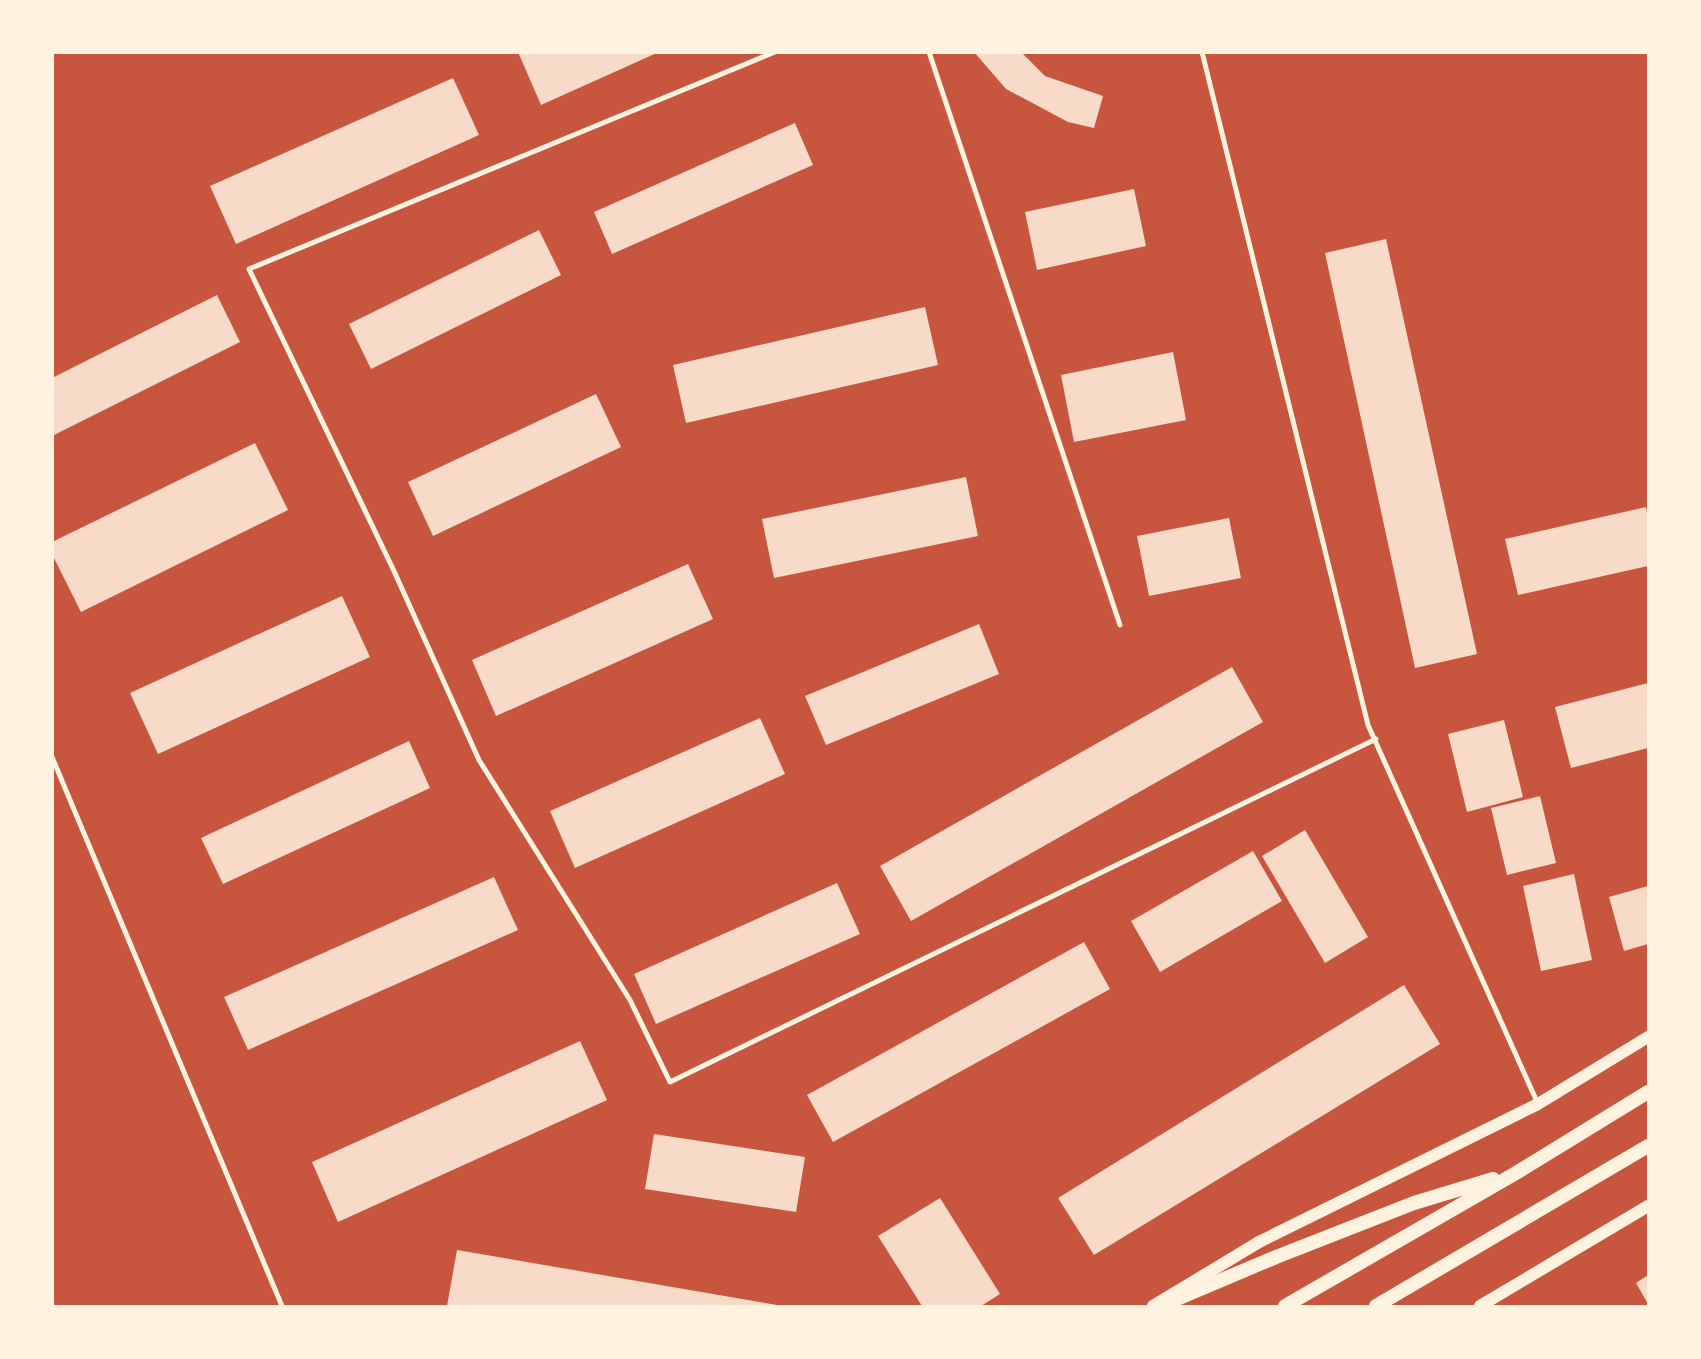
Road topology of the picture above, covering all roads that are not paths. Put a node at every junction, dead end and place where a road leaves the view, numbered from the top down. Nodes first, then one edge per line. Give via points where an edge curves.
1 (776, 52) edge
2 (929, 52) edge
3 (1202, 52) edge
4 (1120, 625) dead end
5 (1376, 740) junction
6 (52, 757) edge
7 (1648, 1037) edge
8 (1648, 1092) edge
9 (1538, 1104) junction
10 (1648, 1146) edge
11 (1516, 1173) junction
12 (1648, 1206) edge
13 (282, 1306) edge
14 (1153, 1306) edge
15 (1160, 1306) edge
16 (1285, 1306) edge
17 (1376, 1306) edge
18 (1480, 1306) edge

1 - 5 street via 249,269 394,571 479,760 630,1000 670,1082
2 - 4 street
3 - 5 street via 1368,724
5 - 9 street
6 - 13 street
7 - 9 main road
8 - 11 highway
9 - 14 main road via 1259,1242
10 - 17 highway
11 - 15 highway via 1414,1202
11 - 16 highway
12 - 18 main road

